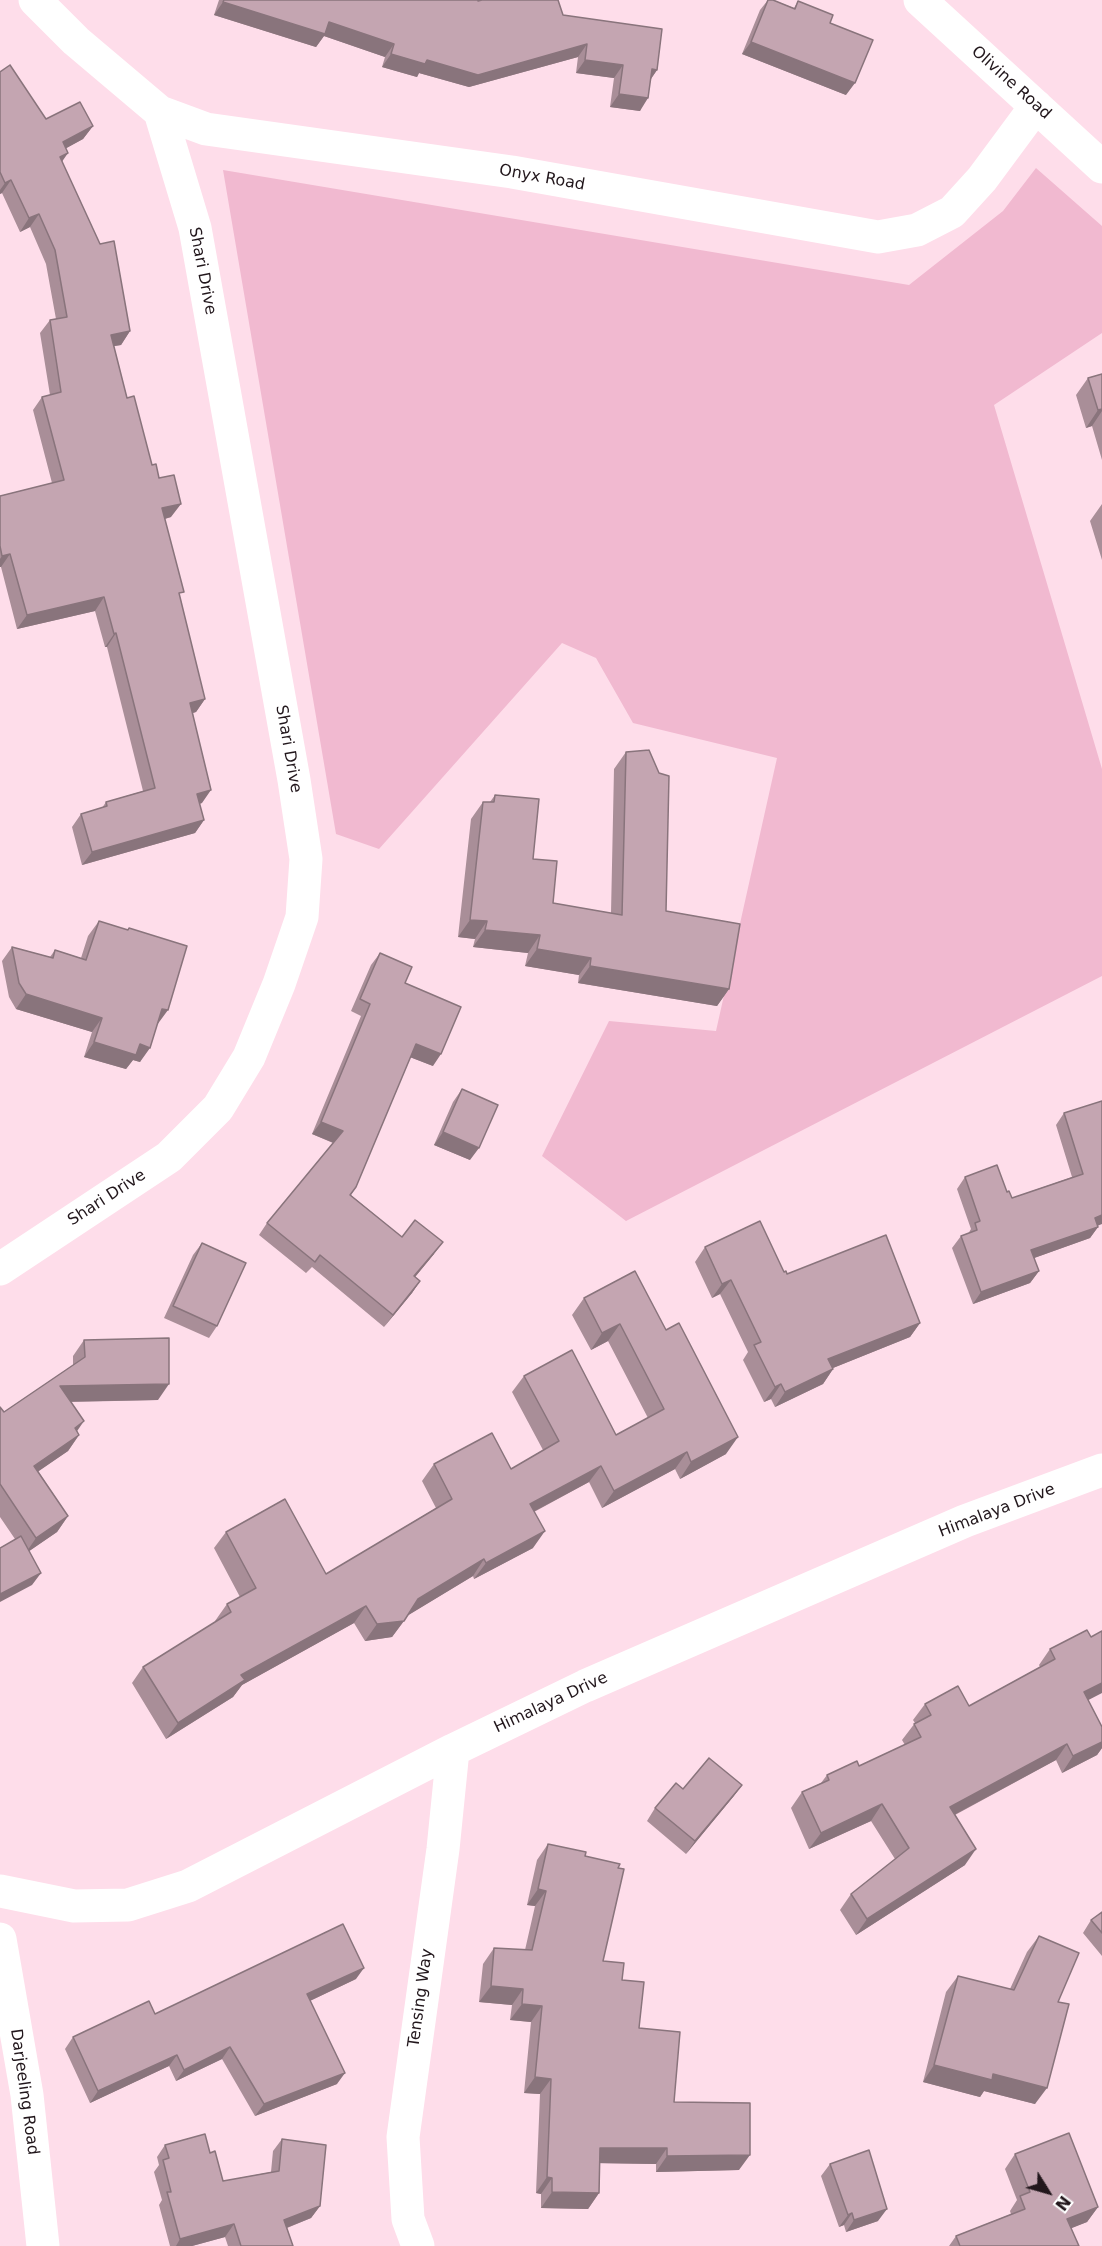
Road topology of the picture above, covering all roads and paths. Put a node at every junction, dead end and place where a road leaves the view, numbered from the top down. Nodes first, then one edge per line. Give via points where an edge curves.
1 (36, 0) edge
2 (920, 0) edge
3 (1036, 106) junction
4 (160, 112) junction
5 (1102, 167) edge
6 (0, 1269) edge
7 (1102, 1470) edge
8 (453, 1750) junction
9 (0, 1891) edge
10 (0, 1939) edge
11 (43, 2246) edge
12 (418, 2246) edge

1 - 4 street, Onyx Road via 76,41
2 - 3 street, Olivine Road
3 - 4 street, Onyx Road via 982,179 952,212 917,230 878,237 512,172 206,129
3 - 5 street, Olivine Road
4 - 6 street, Shari Drive via 195,228 294,780 306,859 302,917 249,1057 218,1108 169,1157
7 - 8 street, Himalaya Drive via 965,1521 585,1686
8 - 9 street, Himalaya Drive via 188,1886 128,1905 74,1906
8 - 12 street, Tensing Way via 403,2137 408,2219
10 - 11 street, Darjeeling Road via 27,2095

